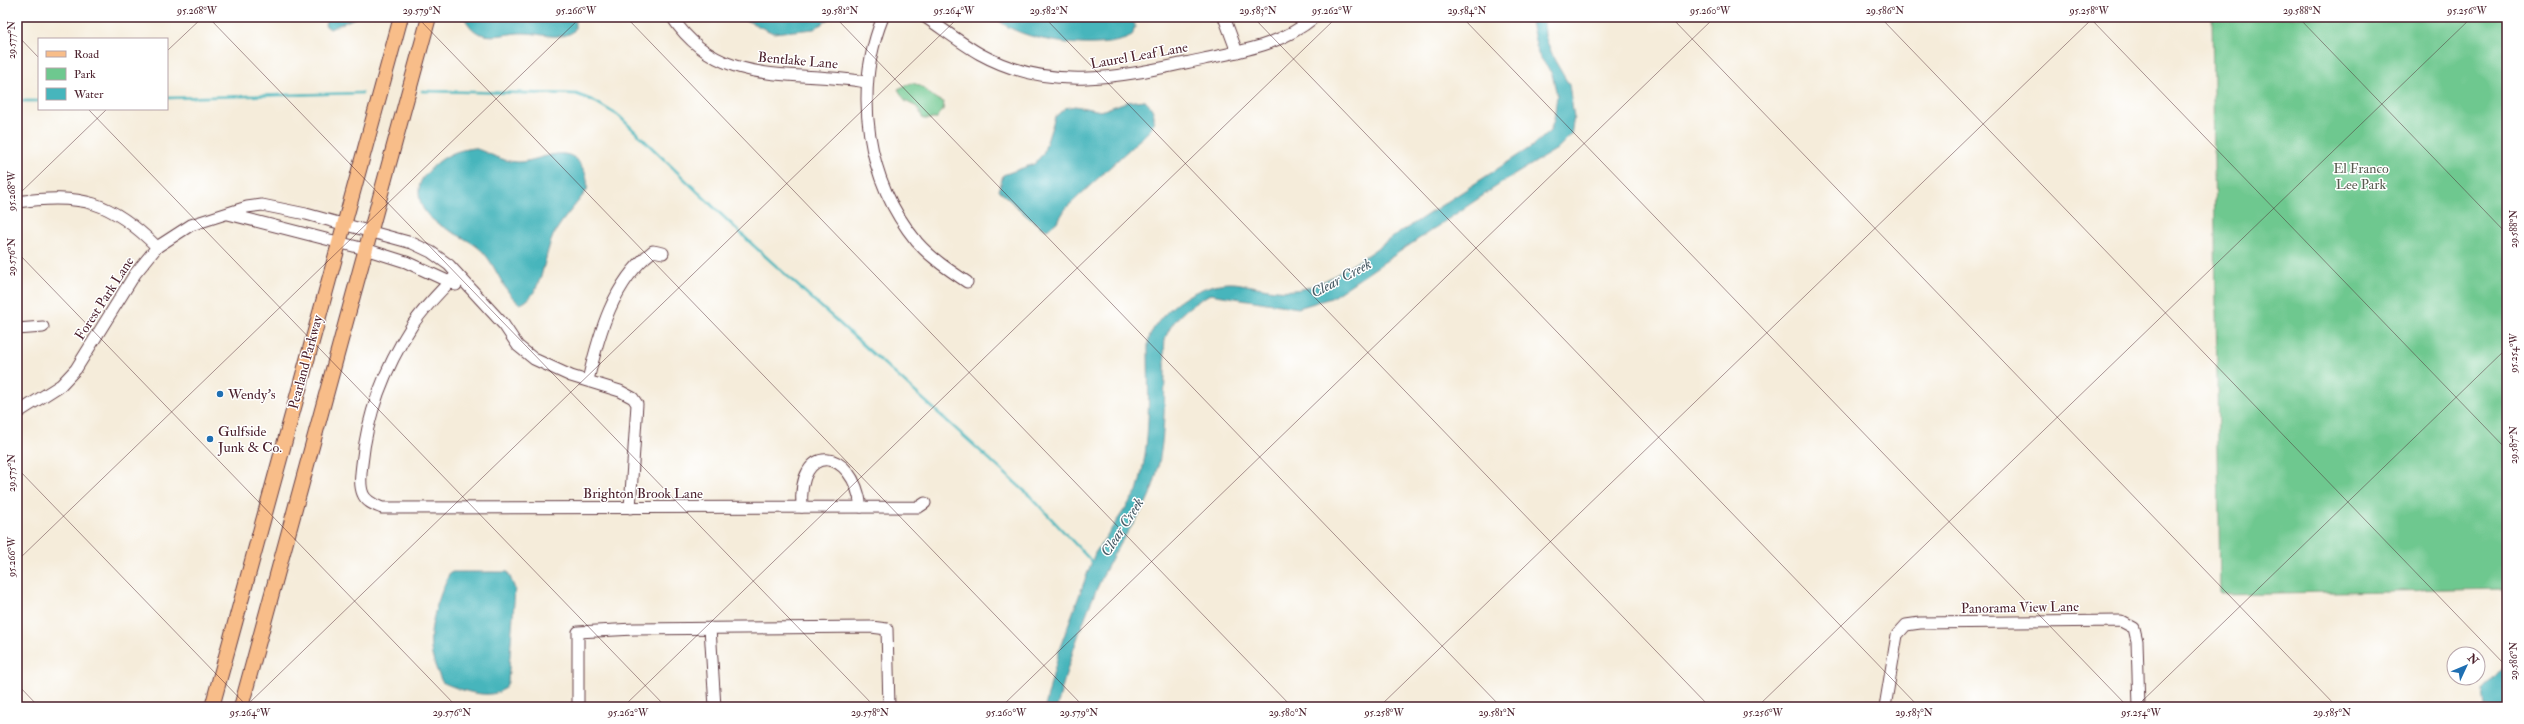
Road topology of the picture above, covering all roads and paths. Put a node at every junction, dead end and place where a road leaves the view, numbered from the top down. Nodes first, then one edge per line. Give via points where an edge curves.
1 (400, 17) edge
2 (429, 17) edge
3 (672, 17) edge
4 (883, 17) edge
5 (925, 17) edge
6 (1224, 17) edge
7 (1315, 17) edge
8 (1237, 52) junction
9 (866, 82) junction
10 (17, 202) edge
11 (226, 213) junction
12 (343, 224) junction
13 (369, 232) junction
14 (338, 241) junction
15 (157, 247) junction
16 (365, 249) junction
17 (663, 253) dead end
18 (453, 278) junction
19 (967, 282) dead end
20 (43, 327) dead end
21 (17, 330) edge
22 (588, 380) junction
23 (17, 413) edge
24 (926, 503) dead end
25 (802, 507) junction
26 (861, 507) junction
27 (630, 508) junction
28 (710, 628) junction
29 (212, 707) edge
30 (241, 707) edge
31 (578, 707) edge
32 (715, 707) edge
33 (890, 707) edge
34 (1885, 707) edge
35 (2139, 707) edge

1 - 12 main road, Pearland Parkway
2 - 13 main road, Pearland Parkway
3 - 9 street, Bentlake Lane via 700,47 740,68 789,77
4 - 9 street
5 - 8 street, Laurel Leaf Lane via 981,54 1014,68 1062,79 1113,77
6 - 8 street
7 - 8 street, Laurel Leaf Lane via 1279,40
9 - 19 street via 872,148 885,189 896,210 927,252
10 - 15 street via 65,197 98,205 138,228
11 - 12 street, Forest Park Lane via 262,205
11 - 14 street
11 - 15 street, Forest Park Lane via 191,225
12 - 13 street, Forest Park Lane
12 - 14 main road, Pearland Parkway
13 - 16 main road, Pearland Parkway
13 - 18 street, Forest Park Lane via 412,243 431,252
14 - 16 street
14 - 29 main road, Pearland Parkway
15 - 23 street, Forest Park Lane via 135,274 76,369 61,385
16 - 18 street
16 - 30 main road, Pearland Parkway
17 - 22 street via 653,251 643,258 621,287 599,336
18 - 22 street, Forest Park Lane via 474,292 504,325 518,346 534,359 571,376
18 - 27 street, Brighton Brook Lane via 440,290 399,346 380,388 363,453 363,494 372,504 382,508
20 - 21 street
22 - 27 street, Forest Park Lane via 633,398 637,404
24 - 26 street, Brighton Brook Lane via 919,507
25 - 26 street, Brighton Brook Lane
25 - 26 street via 801,497 806,472 815,462 825,459 836,460 850,474 859,492
25 - 27 street, Brighton Brook Lane
28 - 31 street via 578,632
28 - 32 street
28 - 33 street via 887,629
34 - 35 street, Panorama View Lane via 1897,634 1906,625 2121,621 2134,628 2137,641

